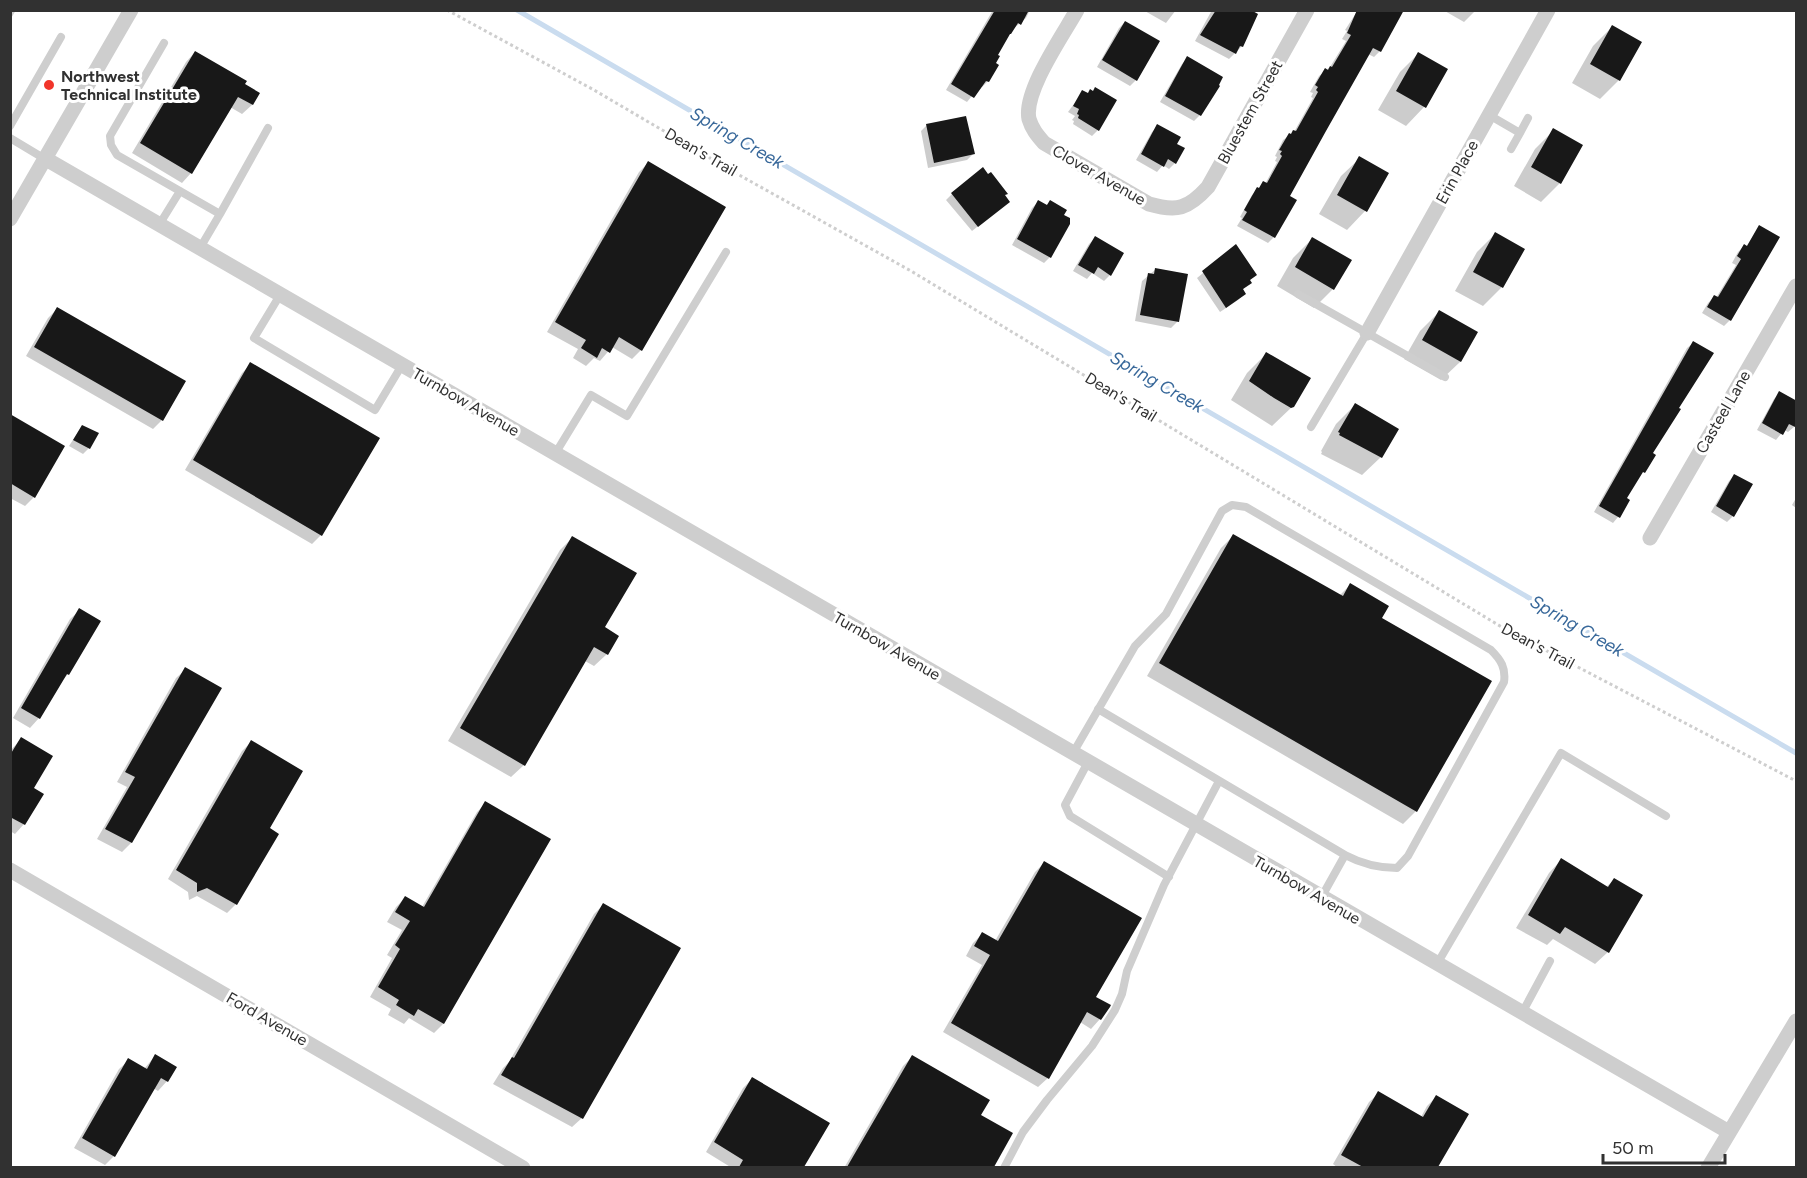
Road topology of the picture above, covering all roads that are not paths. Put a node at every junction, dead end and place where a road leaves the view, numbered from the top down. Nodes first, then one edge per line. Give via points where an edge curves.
1 (131, 10) edge
2 (1077, 10) edge
3 (1307, 10) edge
4 (1548, 10) edge
5 (61, 37) dead end
6 (164, 43) dead end
7 (1489, 115) junction
8 (1528, 118) dead end
9 (10, 126) edge
10 (268, 128) dead end
11 (1520, 133) junction
12 (10, 138) edge
13 (1511, 149) dead end
14 (46, 159) junction
15 (180, 191) junction
16 (1184, 207) joint
17 (220, 214) junction
18 (10, 219) edge
19 (159, 225) junction
20 (200, 248) junction
21 (726, 252) dead end
22 (1797, 286) edge
23 (1298, 294) dead end
24 (280, 295) junction
25 (1367, 333) junction
26 (402, 365) junction
27 (1445, 377) dead end
28 (1311, 427) dead end
29 (555, 454) junction
30 (1650, 538) dead end
31 (1098, 709) junction
32 (1072, 753) junction
33 (1088, 762) junction
34 (1219, 781) junction
35 (1666, 816) dead end
36 (1195, 824) junction
37 (1345, 855) junction
38 (10, 870) edge
39 (1169, 877) junction
40 (1321, 898) junction
41 (1550, 961) dead end
42 (1437, 964) junction
43 (1522, 1013) junction
44 (1797, 1021) edge
45 (1728, 1132) junction
46 (523, 1167) edge
47 (1004, 1167) edge
48 (1708, 1167) edge

1 - 14 street
2 - 16 street, Clover Avenue via 1029,102 1034,132 1044,143 1149,204 1168,209
3 - 16 street, Bluestem Street via 1208,187
4 - 7 street, Erin Place
5 - 9 lane
6 - 15 lane via 110,136 117,155
7 - 11 lane
7 - 25 street, Erin Place
8 - 11 lane
10 - 17 lane
11 - 13 lane
12 - 14 lane
14 - 18 street
14 - 19 street, Turnbow Avenue
15 - 17 lane
15 - 19 lane
17 - 20 lane
19 - 20 street, Turnbow Avenue
20 - 24 street, Turnbow Avenue
21 - 29 lane via 627,416 591,395
22 - 30 street, Casteel Lane
23 - 25 lane
24 - 26 street, Turnbow Avenue
24 - 26 lane via 254,338 375,410
25 - 27 lane
25 - 28 lane
26 - 29 street, Turnbow Avenue
29 - 32 street, Turnbow Avenue
31 - 32 lane
31 - 34 lane
31 - 37 lane via 1135,646 1166,614 1222,511 1232,505 1246,507 1491,650 1505,671 1504,682 1408,856 1396,868 1380,868
32 - 33 street, Turnbow Avenue
33 - 36 street, Turnbow Avenue
33 - 39 lane via 1065,805 1071,816
34 - 36 lane
34 - 37 lane
35 - 42 lane via 1561,753
36 - 39 lane
36 - 40 street, Turnbow Avenue
37 - 40 lane
38 - 46 street, Ford Avenue
39 - 47 lane via 1127,971 1115,1010 1092,1046 1023,1132
40 - 42 street, Turnbow Avenue
41 - 43 lane
42 - 43 street, Turnbow Avenue
43 - 45 street, Turnbow Avenue
44 - 45 street
45 - 48 street

